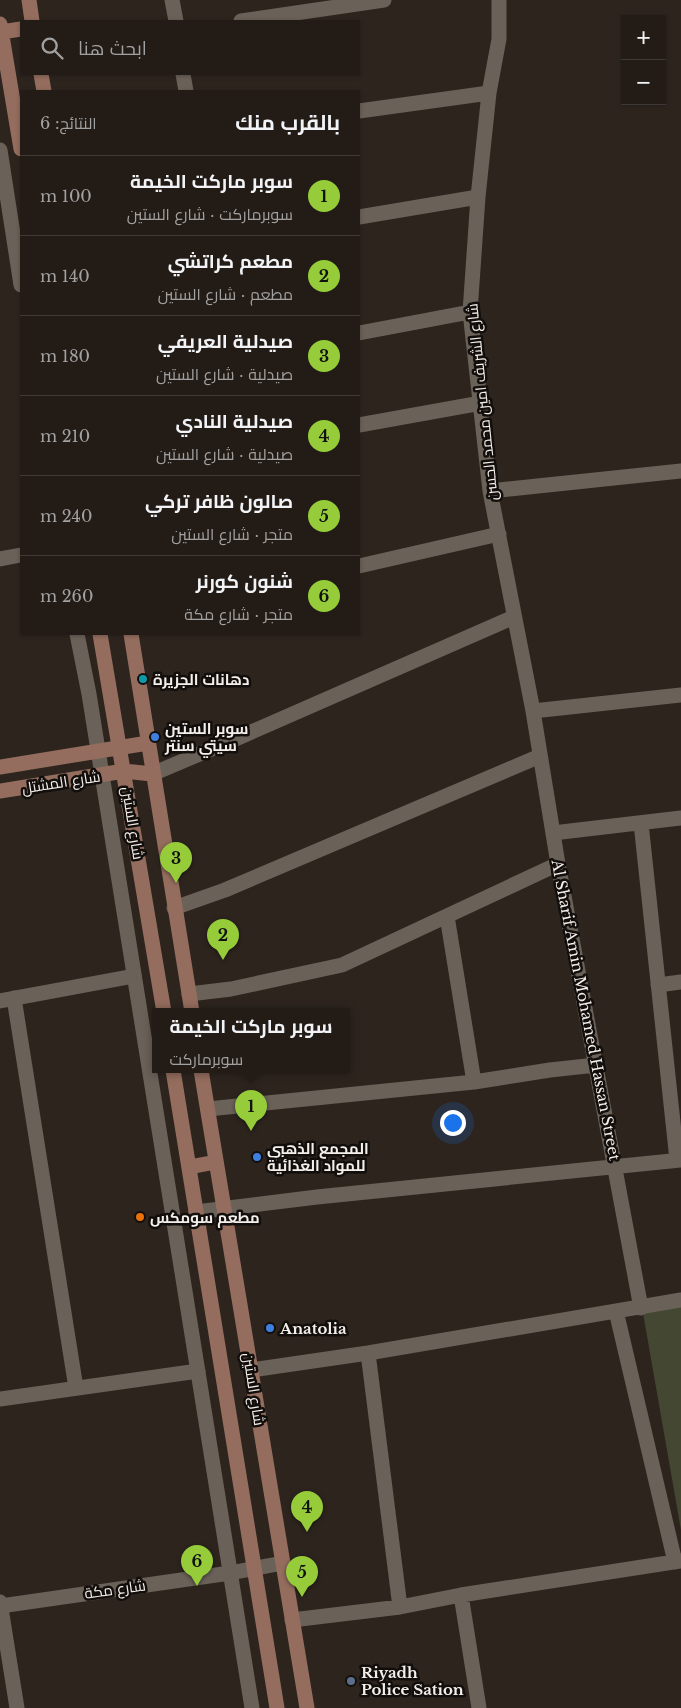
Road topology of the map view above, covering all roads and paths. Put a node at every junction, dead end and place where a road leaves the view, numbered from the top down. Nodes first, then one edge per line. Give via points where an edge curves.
1 (29, 0) edge
2 (172, 0) edge
3 (384, 0) edge
4 (499, 0) edge
5 (291, 6) edge
6 (32, 20) edge
7 (176, 20) edge
8 (244, 20) edge
9 (1, 28) edge
10 (20, 29) edge
11 (41, 75) edge
12 (183, 75) edge
13 (44, 90) edge
14 (186, 90) edge
15 (489, 92) junction
16 (360, 111) edge
17 (20, 143) edge
18 (0, 150) edge
19 (3, 181) edge
20 (478, 197) junction
21 (360, 218) edge
22 (20, 279) edge
23 (470, 312) junction
24 (360, 333) edge
25 (481, 403) junction
26 (360, 425) edge
27 (681, 471) edge
28 (490, 491) junction
29 (499, 534) junction
30 (20, 555) edge
31 (0, 559) edge
32 (360, 566) edge
33 (514, 617) junction
34 (77, 635) edge
35 (100, 635) edge
36 (131, 635) edge
37 (681, 695) edge
38 (533, 711) junction
39 (148, 743) junction
40 (120, 748) junction
41 (97, 752) junction
42 (540, 756) junction
43 (0, 767) edge
44 (124, 771) junction
45 (152, 774) junction
46 (102, 775) junction
47 (0, 791) edge
48 (681, 818) edge
49 (641, 823) junction
50 (553, 833) junction
51 (558, 864) junction
52 (174, 908) junction
53 (447, 916) junction
54 (134, 976) junction
55 (681, 982) edge
56 (658, 985) junction
57 (189, 994) junction
58 (7, 1000) edge
59 (163, 1008) edge
60 (191, 1008) edge
61 (596, 1065) junction
62 (174, 1073) edge
63 (202, 1073) edge
64 (474, 1082) junction
65 (208, 1109) junction
66 (679, 1160) edge
67 (216, 1162) junction
68 (189, 1166) junction
69 (615, 1166) junction
70 (224, 1209) junction
71 (196, 1212) junction
72 (681, 1300) edge
73 (641, 1308) junction
74 (616, 1311) junction
75 (368, 1353) junction
76 (251, 1370) junction
77 (198, 1371) junction
78 (76, 1388) junction
79 (0, 1399) edge
80 (678, 1562) edge
81 (283, 1563) junction
82 (254, 1568) junction
83 (230, 1573) junction
84 (461, 1595) junction
85 (0, 1605) edge
86 (400, 1607) junction
87 (292, 1620) junction
88 (17, 1708) edge
89 (252, 1708) edge
90 (277, 1708) edge
91 (307, 1708) edge
92 (479, 1708) edge

1 - 6 main road
2 - 7 street
3 - 5 street
4 - 15 street, شارع الشريف امين محمد الحسن via 499,39
5 - 8 street
9 - 10 main road
9 - 17 main road
11 - 13 main road
12 - 14 street
15 - 16 street
15 - 20 street, شارع الشريف امين محمد الحسن
18 - 19 street
19 - 22 street
20 - 21 street
20 - 23 street, شارع الشريف امين محمد الحسن
23 - 24 street
23 - 25 street, شارع الشريف امين محمد الحسن
25 - 26 street
25 - 28 street, شارع الشريف امين محمد الحسن
27 - 28 street
28 - 29 street, شارع الشريف امين محمد الحسن
29 - 32 street
29 - 33 street, شارع الشريف امين محمد الحسن
30 - 31 street
33 - 38 street, شارع الشريف امين محمد الحسن
33 - 45 street
34 - 41 street
35 - 40 main road, شارع الستين
36 - 39 main road, شارع الستين
37 - 38 street
38 - 42 street, Al Sharif Amin Mohamed Hassan Street
39 - 40 main road, شارع المشتل
39 - 45 main road, شارع الستين
40 - 41 main road, شارع المشتل
40 - 44 main road, شارع الستين
41 - 43 main road, شارع المشتل
41 - 46 street
42 - 50 street, Al Sharif Amin Mohamed Hassan Street
42 - 52 street via 225,890
44 - 45 main road, شارع المشتل
44 - 46 main road, شارع المشتل
44 - 59 main road, شارع الستين
45 - 52 main road, شارع الستين
46 - 47 main road, شارع المشتل
46 - 54 street
48 - 49 street
49 - 50 street
49 - 56 street
50 - 51 street, Al Sharif Amin Mohamed Hassan Street
51 - 53 street
51 - 61 street, Al Sharif Amin Mohamed Hassan Street
52 - 57 main road, شارع الستين
53 - 57 street via 342,965 231,989
53 - 64 street
54 - 58 street
54 - 77 street
55 - 56 street
56 - 66 street
57 - 60 main road, شارع الستين
58 - 78 street
61 - 64 street
61 - 69 street, Al Sharif Amin Mohamed Hassan Street
62 - 68 main road, شارع الستين
63 - 65 main road, شارع الستين
64 - 65 street
65 - 67 main road, شارع الستين
66 - 69 street
67 - 68 main road
67 - 70 main road, شارع الستين
68 - 71 main road, شارع الستين
69 - 70 street
69 - 73 street, Al Sharif Amin Mohamed Hassan Street
70 - 71 street
70 - 76 main road, شارع الستين
71 - 82 main road, شارع الستين
72 - 73 street
73 - 74 street
74 - 75 street
74 - 80 street
75 - 76 street
75 - 86 street
76 - 81 main road, شارع الستين
77 - 78 street
77 - 83 street
78 - 79 street
80 - 84 street
81 - 82 street, شارع مكة
81 - 87 main road, شارع الستين
82 - 83 street, شارع مكة
82 - 90 main road, شارع الستين
83 - 85 street, شارع مكة
83 - 89 street
84 - 86 street
84 - 92 street
85 - 88 street
86 - 87 street
87 - 91 main road, شارع الستين

